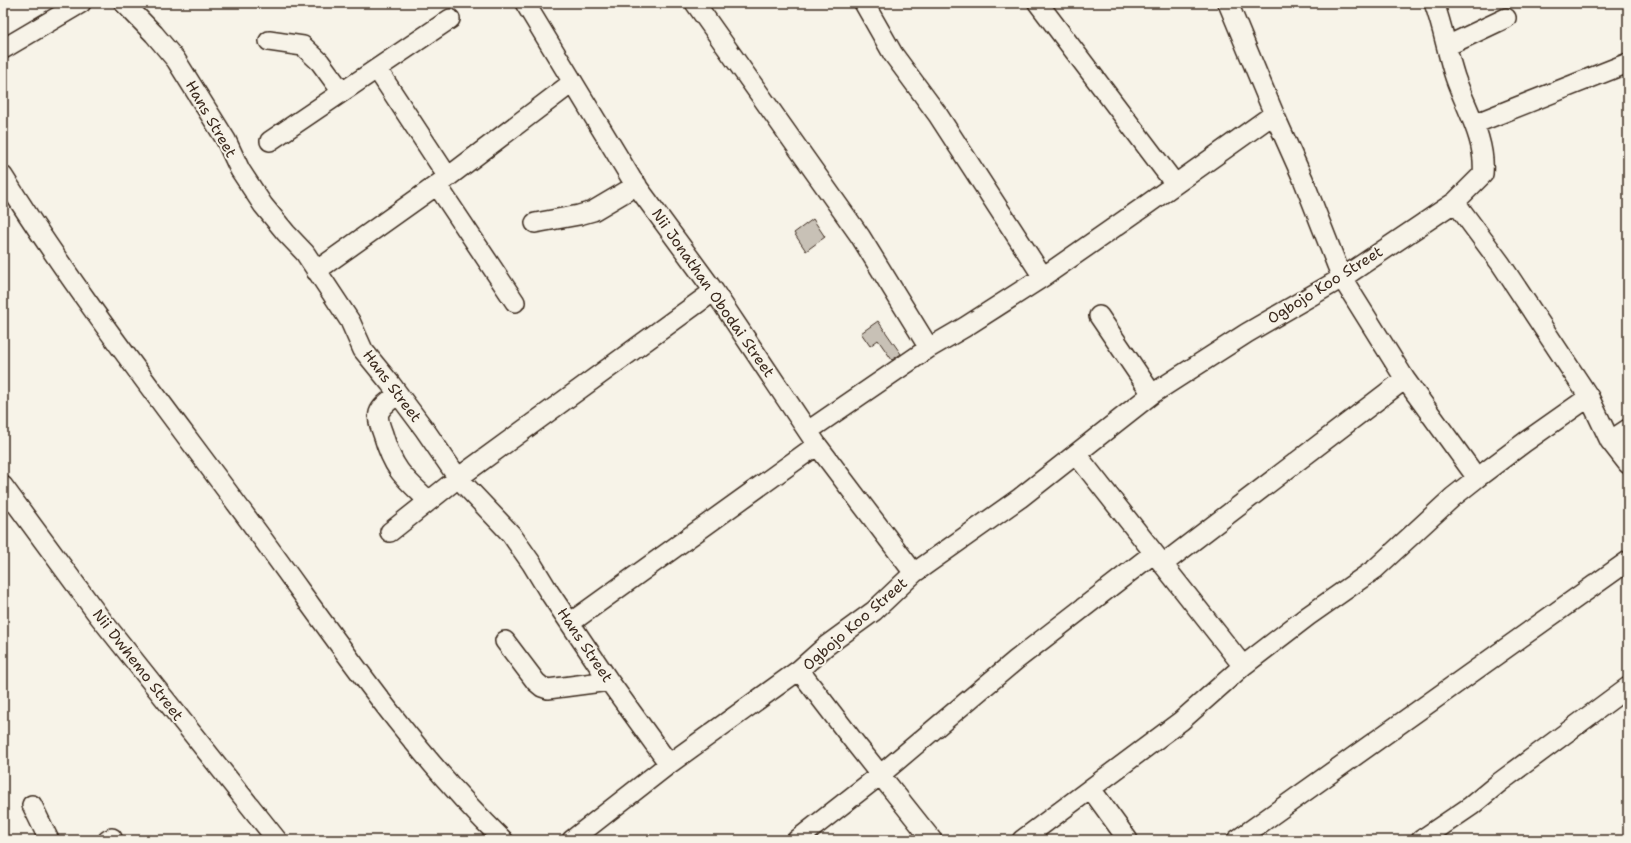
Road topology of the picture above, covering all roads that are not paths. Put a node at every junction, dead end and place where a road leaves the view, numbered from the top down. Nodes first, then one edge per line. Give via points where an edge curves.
1 (124, 3) edge
2 (525, 3) edge
3 (695, 3) edge
4 (864, 3) edge
5 (1038, 3) edge
6 (1228, 3) edge
7 (1434, 3) edge
8 (78, 4) edge
9 (1506, 18) dead end
10 (450, 19) dead end
11 (269, 41) dead end
12 (1447, 46) junction
13 (3, 49) edge
14 (1628, 63) edge
15 (377, 69) junction
16 (573, 82) junction
17 (342, 92) junction
18 (1274, 114) junction
19 (1474, 124) junction
20 (270, 141) dead end
21 (3, 176) edge
22 (442, 181) junction
23 (1176, 184) junction
24 (637, 185) junction
25 (1455, 202) junction
26 (535, 223) dead end
27 (316, 271) junction
28 (1043, 277) junction
29 (1342, 278) junction
30 (714, 291) junction
31 (515, 302) dead end
32 (1099, 316) dead end
33 (929, 348) junction
34 (1406, 379) junction
35 (398, 394) junction
36 (1152, 394) junction
37 (1589, 397) junction
38 (1628, 429) edge
39 (812, 438) junction
40 (1610, 441) junction
41 (1076, 454) junction
42 (1628, 464) edge
43 (458, 478) junction
44 (1477, 478) junction
45 (3, 486) edge
46 (429, 501) junction
47 (390, 532) dead end
48 (1159, 558) junction
49 (1628, 561) edge
50 (914, 573) junction
51 (570, 623) junction
52 (505, 641) dead end
53 (1243, 666) junction
54 (799, 670) junction
55 (609, 681) junction
56 (1628, 687) edge
57 (669, 764) junction
58 (880, 775) junction
59 (1091, 789) junction
60 (32, 805) dead end
61 (49, 840) edge
62 (277, 840) edge
63 (503, 840) edge
64 (572, 840) edge
65 (797, 840) edge
66 (932, 840) edge
67 (1022, 840) edge
68 (1128, 840) edge
69 (1237, 840) edge
70 (1421, 840) edge

1 - 27 street, Hans Street via 176,60 263,205
2 - 16 street, Nii Jonathan Obodai Street
3 - 33 street via 860,236
4 - 28 street via 893,54 938,115
5 - 23 street
6 - 18 street
7 - 12 street, Ogbojo Koo Street
8 - 13 street
9 - 12 street
10 - 15 street
11 - 17 street via 303,46 320,62
12 - 19 street, Ogbojo Koo Street via 1455,77
14 - 19 street
15 - 17 street
15 - 22 street
16 - 22 street
16 - 24 street, Nii Jonathan Obodai Street
17 - 20 street
18 - 23 street
18 - 29 street via 1303,178
19 - 25 street, Ogbojo Koo Street via 1484,161 1483,174
21 - 63 street via 66,271 398,722 470,808
22 - 27 street
22 - 31 street
23 - 28 street
24 - 26 street via 593,211 579,216
24 - 30 street, Nii Jonathan Obodai Street
25 - 29 street, Ogbojo Koo Street
25 - 37 street via 1501,264
27 - 35 street, Hans Street via 350,321 363,350
28 - 33 street
29 - 34 street
29 - 36 street, Ogbojo Koo Street via 1246,333
30 - 39 street, Nii Jonathan Obodai Street
30 - 43 street
32 - 36 street
33 - 39 street
34 - 44 street
34 - 48 street
35 - 43 street, Hans Street
35 - 46 street via 385,405 378,418 394,466
36 - 41 street, Ogbojo Koo Street
37 - 40 street
37 - 44 street
38 - 40 street
39 - 50 street, Nii Jonathan Obodai Street
39 - 51 street
40 - 42 street
41 - 48 street
41 - 50 street, Ogbojo Koo Street
43 - 46 street
43 - 51 street, Hans Street via 511,534
44 - 53 street via 1375,569
45 - 62 street, Nii Dwhemo Street via 98,615
46 - 47 street
48 - 53 street
48 - 58 street via 1016,660
49 - 69 street
50 - 54 street, Ogbojo Koo Street via 874,611 821,650
51 - 55 street, Hans Street
52 - 55 street via 542,687 548,689
53 - 59 street via 1181,721
54 - 57 street
54 - 58 street, Ogbojo Koo Street
55 - 57 street, Hans Street
56 - 70 street via 1471,806
57 - 64 street
58 - 65 street
58 - 66 street, Ogbojo Koo Street
59 - 67 street
59 - 68 street
60 - 61 street

